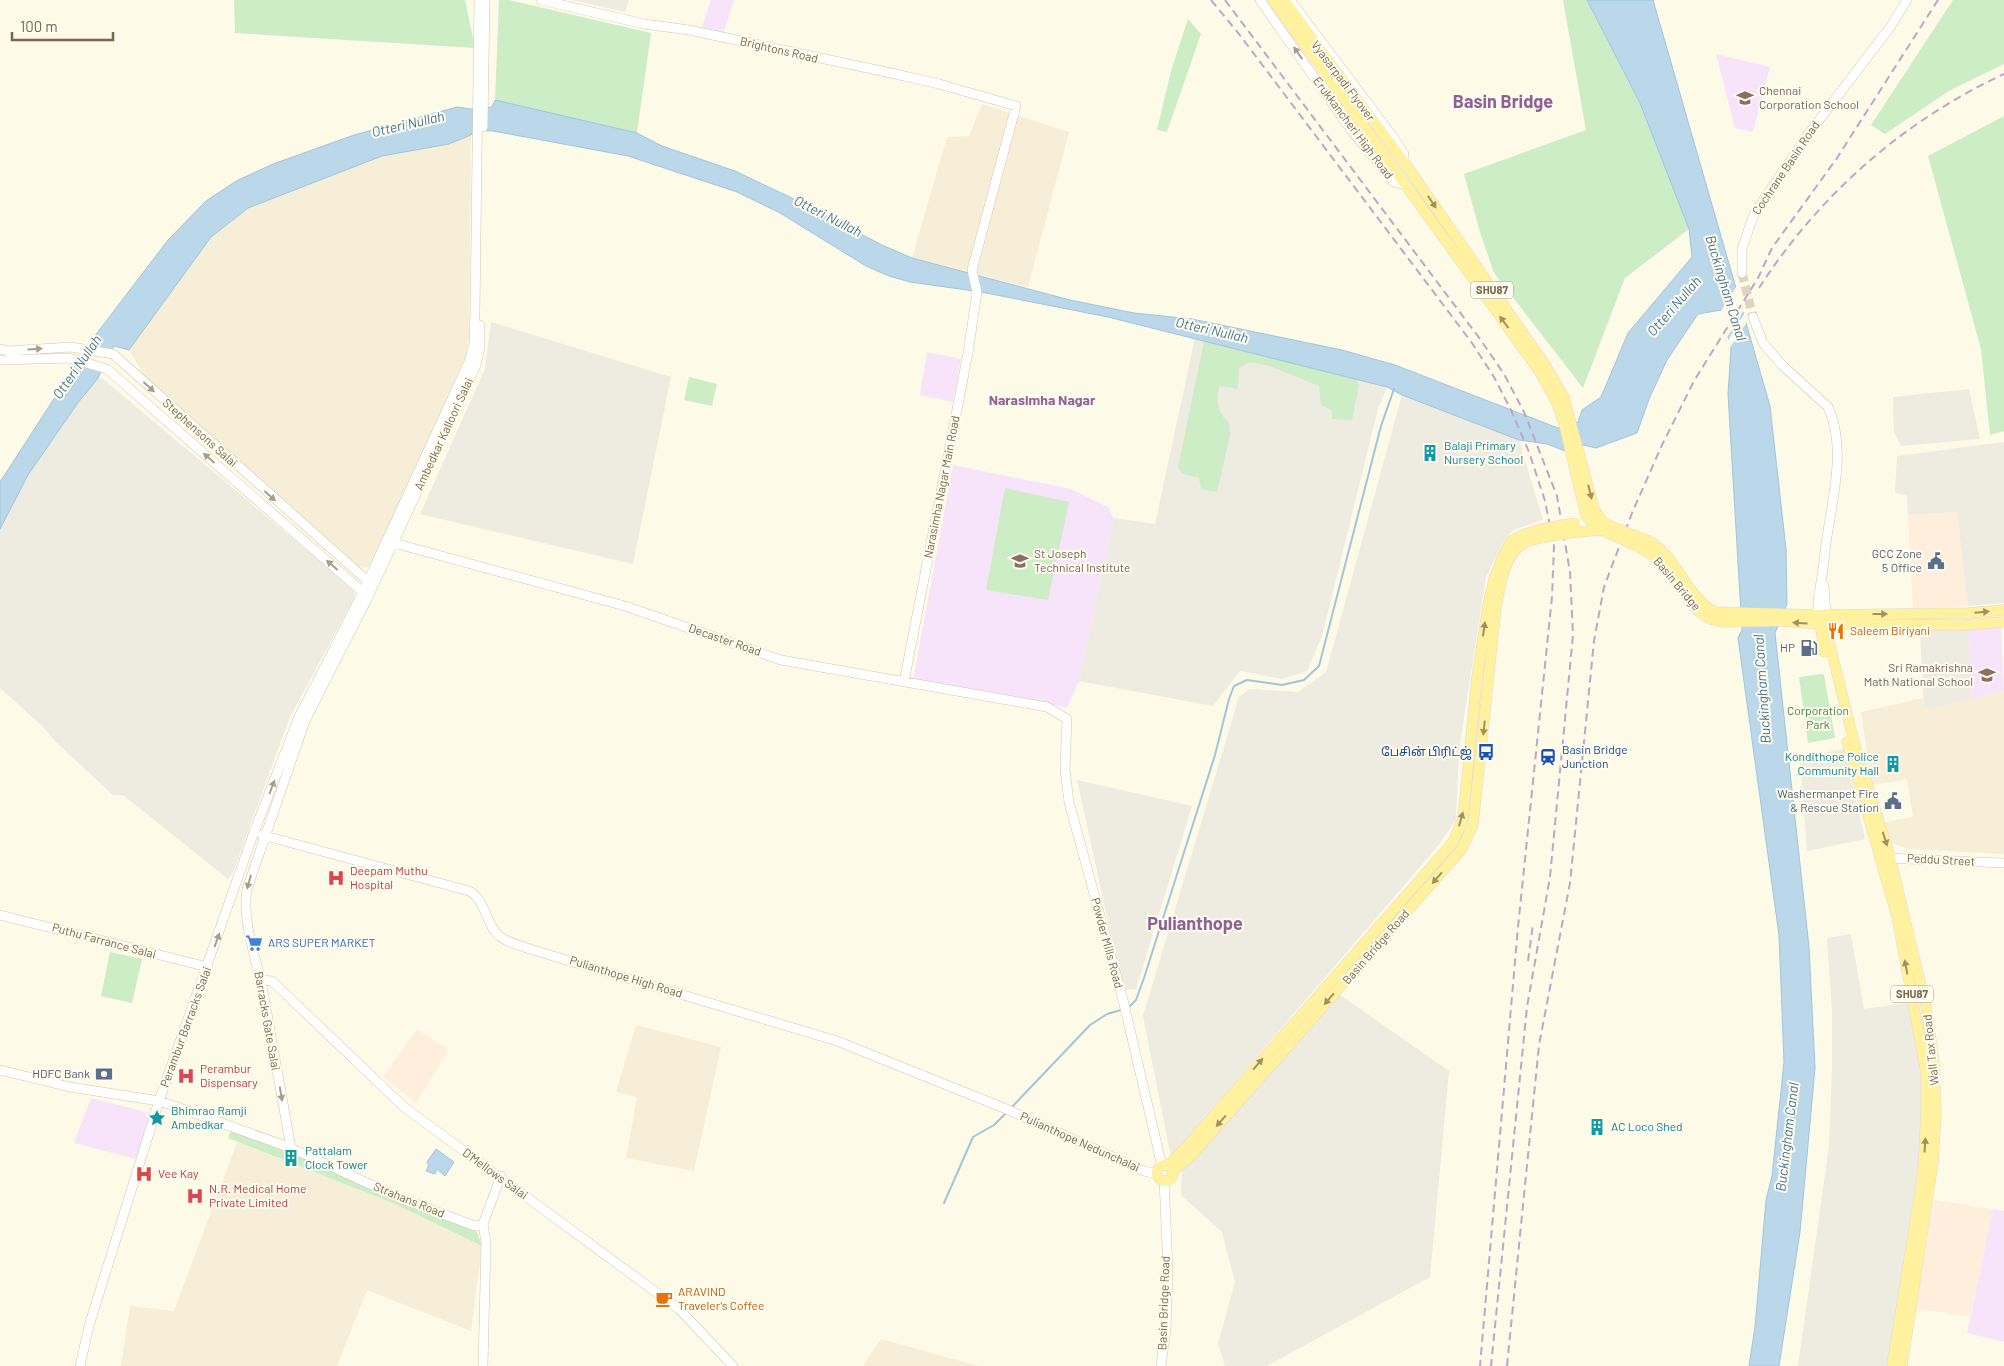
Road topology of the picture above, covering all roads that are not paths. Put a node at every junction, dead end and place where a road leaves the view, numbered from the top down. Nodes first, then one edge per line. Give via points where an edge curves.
1 (479, 0) edge
2 (485, 0) edge
3 (540, 0) edge
4 (1260, 0) edge
5 (1274, 0) edge
6 (1284, 0) edge
7 (1290, 0) edge
8 (1906, 0) edge
9 (1340, 86) junction
10 (480, 100) junction
11 (1404, 162) junction
12 (1404, 184) junction
13 (1742, 273) tunnel mouth
14 (977, 292) joint
15 (1752, 317) tunnel mouth
16 (0, 349) edge
17 (0, 360) edge
18 (1568, 423) junction
19 (1576, 453) junction
20 (1586, 516) junction
21 (1576, 527) junction
22 (1607, 530) junction
23 (1542, 533) junction
24 (390, 540) junction
25 (370, 584) junction
26 (365, 595) junction
27 (2004, 610) edge
28 (1961, 614) junction
29 (1823, 619) junction
30 (2004, 622) edge
31 (1962, 625) junction
32 (904, 682) junction
33 (1067, 719) joint
34 (254, 832) junction
35 (265, 837) junction
36 (1890, 857) junction
37 (1879, 859) junction
38 (2004, 863) edge
39 (0, 915) edge
40 (208, 967) junction
41 (260, 980) junction
42 (0, 1070) edge
43 (158, 1101) junction
44 (1008, 1109) joint
45 (291, 1148) junction
46 (1165, 1171) junction
47 (501, 1176) junction
48 (483, 1224) junction
49 (80, 1366) edge
50 (483, 1366) edge
51 (733, 1366) edge
52 (1161, 1366) edge
53 (1892, 1366) edge
54 (1902, 1366) edge

1 - 10 main road, Ambedkar Kalloori Salai
2 - 10 main road, Ambedkar Kalloori Salai
3 - 14 main road, Brightons Road via 901,75 1016,106 972,270
12 -> 4 main road, Erukkancheri High Road via 1394,182 1351,130
5 - 9 main road, Vyasarpadi Flyover / SHU87
6 - 9 main road, Vyasarpadi Flyover / SHU87
7 - 11 main road, Erukkancheri High Road via 1393,137 1404,154
8 - 13 main road, Cochrane Basin Road via 1891,26 1806,136 1754,214 1742,250
9 - 11 main road, Vyasarpadi Flyover / SHU87
9 - 12 main road, Vyasarpadi Flyover / SHU87
10 - 24 main road, Ambedkar Kalloori Salai via 474,344
11 -> 18 main road, Erukkancheri High Road / SHU87 via 1545,365 1564,397
18 -> 12 main road, Erukkancheri High Road / SHU87 via 1540,372
14 - 32 main road, Narasimha Nagar Main Road via 968,357
15 - 29 main road via 1764,343 1782,366 1828,407 1833,416 1836,431 1833,507 1818,599
16 -> 25 main road, Stephensons Salai via 71,347 113,354
26 -> 17 main road, Stephensons Salai via 107,369 69,358
18 - 19 main road, Basin Bridge / SHU87
19 - 20 main road, Basin Bridge / SHU87
19 -> 22 main road, Basin Bridge / SHU87 via 1594,509
20 - 21 main road
20 - 22 main road, Basin Bridge / SHU87
21 - 22 main road
21 - 23 main road, bridge
22 - 29 main road, Basin Bridge / SHU87, bridge via 1654,544 1702,605 1724,618
23 -> 46 main road, Basin Bridge Road via 1515,550 1502,579 1496,607 1473,825 1460,850 1198,1148
46 -> 23 main road, Basin Bridge Road via 1453,842 1463,818 1477,677 1494,579 1511,541 1522,535
24 - 25 main road, Ambedkar Kalloori Salai
24 - 32 main road, Decaster Road via 626,606 781,660
25 - 26 main road, Ambedkar Kalloori Salai
34 -> 26 main road, Ambedkar Kalloori Salai via 298,717
26 - 35 main road, Ambedkar Kalloori Salai via 305,721
28 -> 27 main road
29 -> 28 main road
28 - 31 main road
29 - 31 main road
29 -> 36 main road, Wall Tax Road / SHU87 via 1854,742
29 - 37 main road, Wall Tax Road / SHU87 via 1822,641
30 - 31 main road
32 - 33 main road, Decaster Road via 1047,707
33 - 46 main road, Powder Mills Road via 1065,769 1069,802
34 - 35 main road
40 -> 34 main road, Perambur Barracks Salai
35 -> 41 main road, Barracks Gate Salai via 251,872 245,901
35 - 44 main road, Pulianthope High Road via 469,891 475,895 494,931 504,939 837,1041
36 - 37 main road, Peddu Street
36 - 38 main road, Peddu Street
36 - 54 main road, Wall Tax Road / SHU87 via 1926,1006 1934,1062 1936,1115 1933,1163
53 -> 37 main road, Wall Tax Road / SHU87 via 1923,1173 1926,1072 1897,917
39 - 40 main road, Puthu Farrance Salai
40 - 43 main road, Perambur Barracks Salai
41 -> 45 main road, Barracks Gate Salai
41 - 47 main road, D'Mellows Salai via 272,981 404,1107
42 - 43 main road, Strahans Road via 70,1087
43 - 45 main road, Strahans Road
43 - 49 main road, Perambur Barracks Salai via 89,1326
44 - 46 main road, Pulianthope Nedunchalai via 1144,1171
45 - 48 main road, Strahans Road via 400,1198 470,1225
46 - 52 main road, Basin Bridge Road via 1168,1268
47 - 48 main road
47 - 51 main road, D'Mellows Salai via 678,1309
48 - 50 main road via 486,1243

